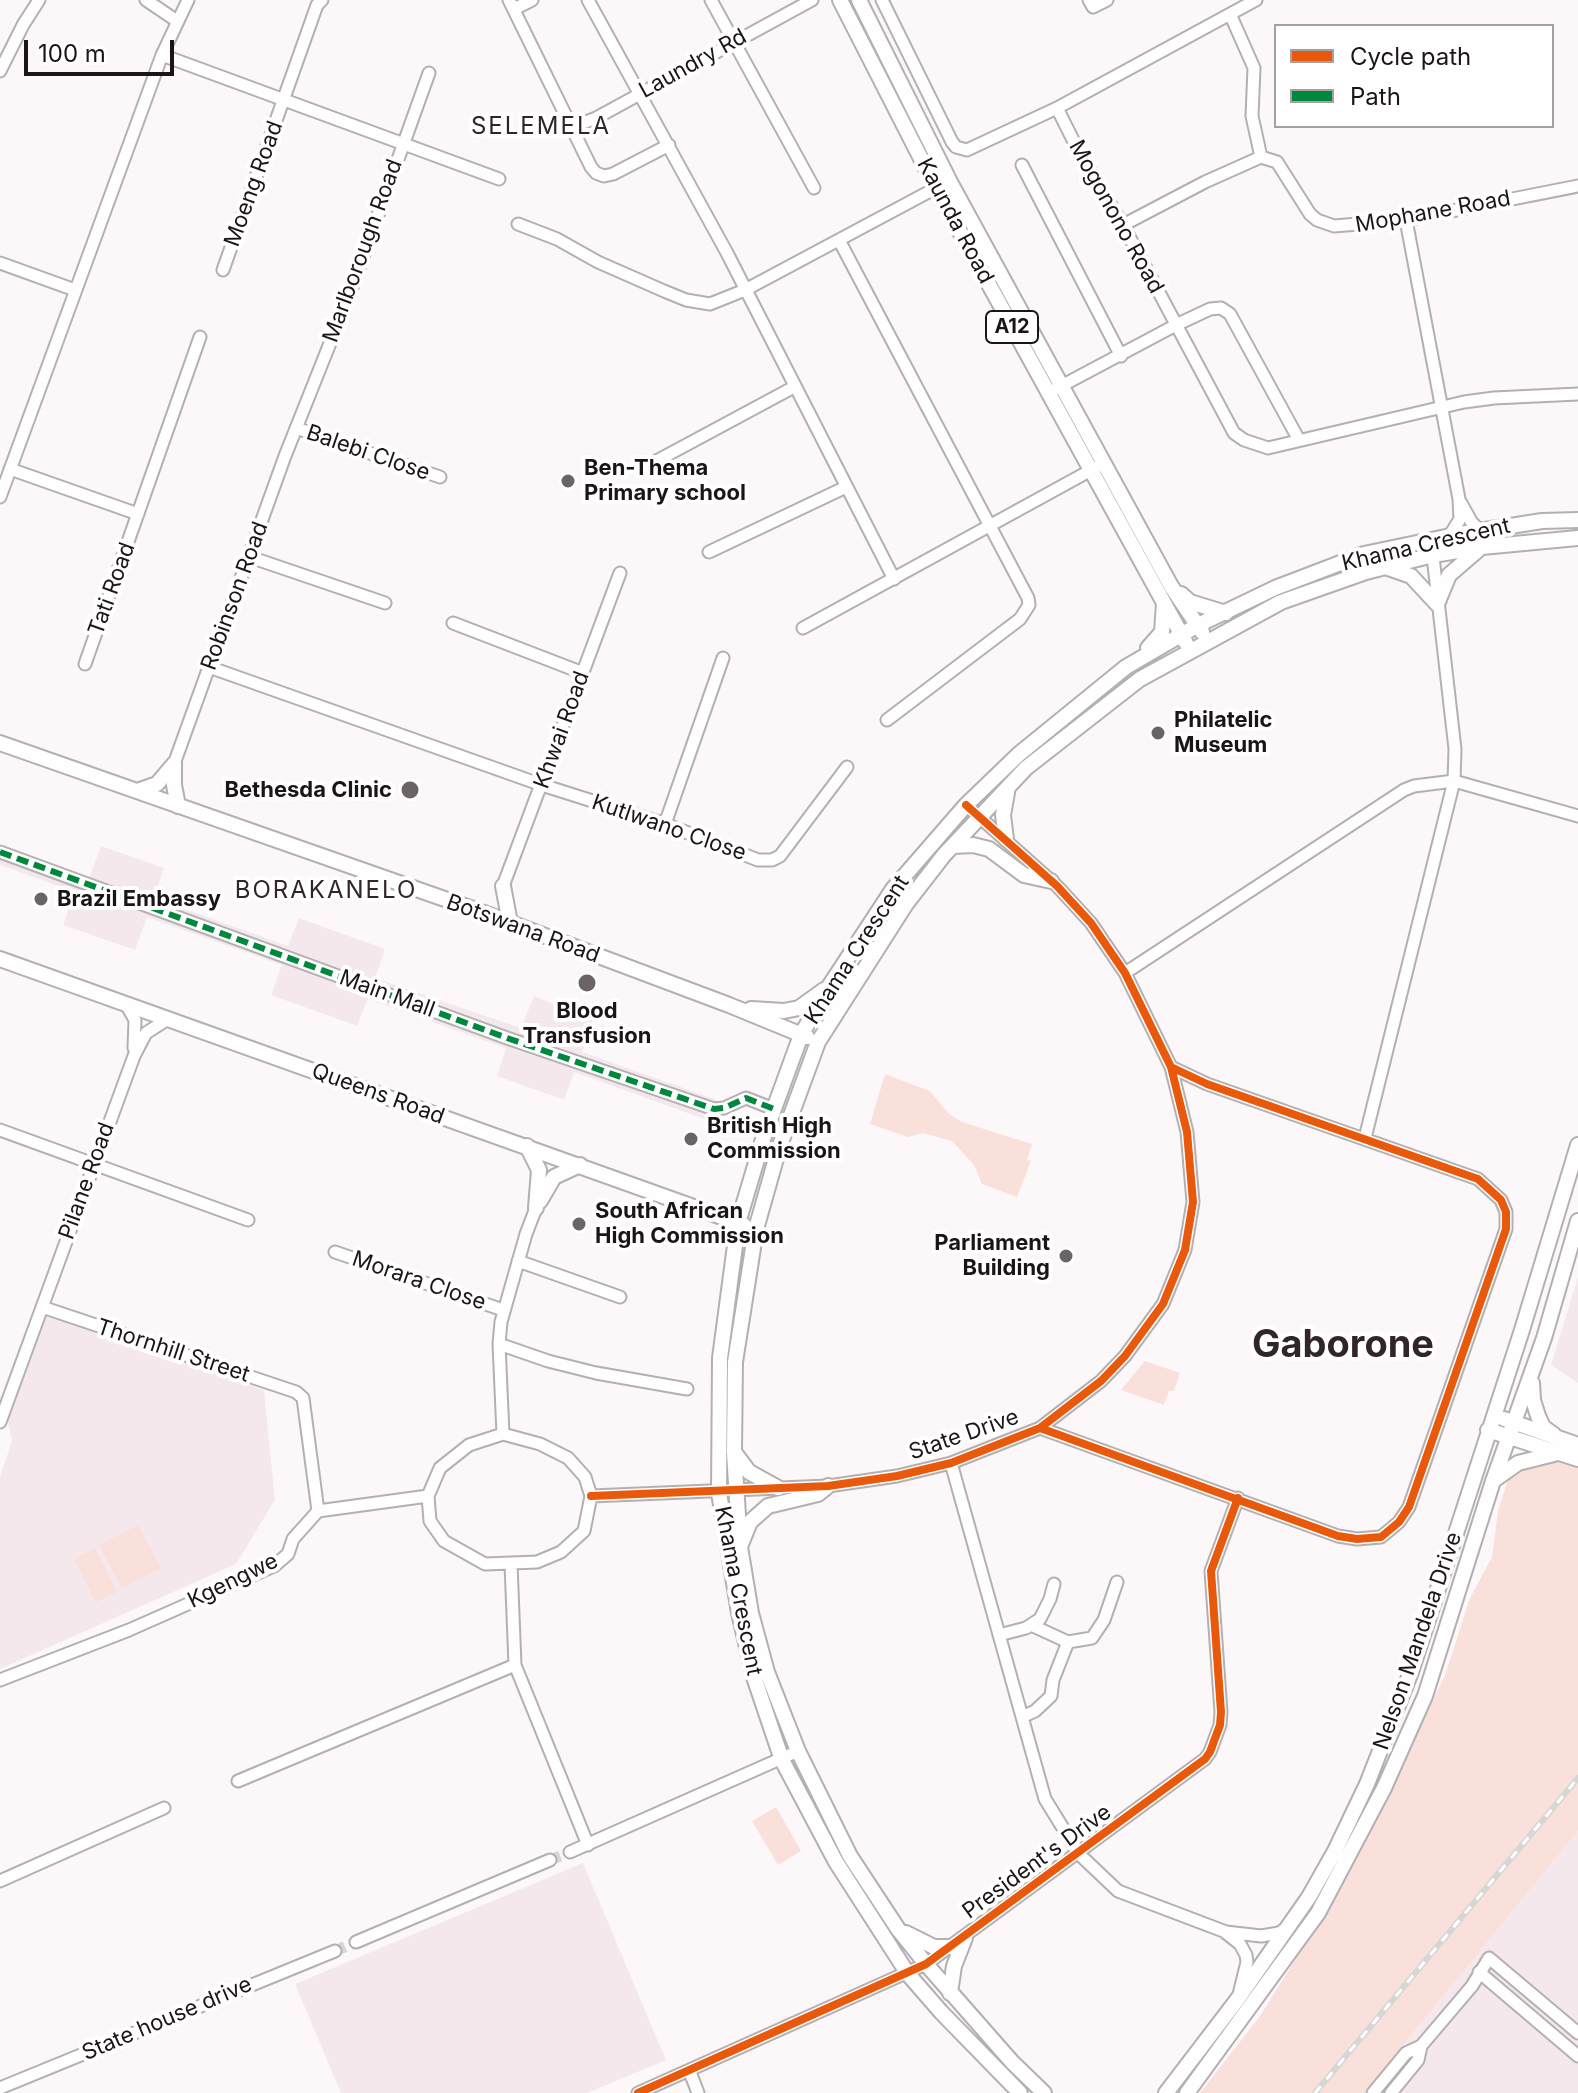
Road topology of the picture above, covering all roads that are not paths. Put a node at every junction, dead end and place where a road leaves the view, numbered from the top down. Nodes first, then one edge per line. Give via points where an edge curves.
1 (39, 0) edge
2 (146, 0) edge
3 (188, 0) edge
4 (322, 0) edge
5 (532, 0) edge
6 (588, 0) edge
7 (711, 0) edge
8 (812, 0) edge
9 (840, 0) edge
10 (859, 0) edge
11 (882, 0) edge
12 (1107, 0) edge
13 (1256, 0) edge
14 (512, 4) edge
15 (1091, 4) edge
16 (1230, 14) junction
17 (177, 21) junction
18 (734, 41) junction
19 (162, 55) junction
20 (0, 71) edge
21 (429, 73) dead end
22 (641, 93) junction
23 (284, 99) junction
24 (1057, 108) junction
25 (573, 127) junction
26 (403, 142) junction
27 (669, 145) junction
28 (1266, 158) junction
29 (1022, 165) dead end
30 (499, 179) dead end
31 (1578, 186) edge
32 (814, 188) dead end
33 (936, 188) junction
34 (1406, 220) junction
35 (518, 224) dead end
36 (1123, 225) junction
37 (840, 242) junction
38 (0, 263) edge
39 (223, 270) dead end
40 (75, 290) junction
41 (745, 290) junction
42 (1176, 325) junction
43 (200, 337) dead end
44 (1121, 356) junction
45 (1062, 386) junction
46 (794, 387) junction
47 (1048, 393) junction
48 (1578, 394) edge
49 (1442, 407) junction
50 (296, 428) junction
51 (1299, 440) junction
52 (647, 466) dead end
53 (1098, 466) junction
54 (10, 469) junction
55 (440, 477) dead end
56 (846, 487) junction
57 (0, 497) edge
58 (1459, 499) junction
59 (138, 514) junction
60 (1578, 520) edge
61 (990, 526) junction
62 (1480, 530) junction
63 (1450, 535) junction
64 (1578, 538) edge
65 (1431, 539) junction
66 (1482, 547) junction
67 (709, 552) dead end
68 (1433, 555) junction
69 (250, 557) junction
70 (1384, 567) junction
71 (620, 573) dead end
72 (894, 579) junction
73 (1171, 586) junction
74 (385, 603) dead end
75 (1164, 603) junction
76 (1437, 604) junction
77 (1226, 613) junction
78 (453, 623) dead end
79 (1198, 625) junction
80 (803, 628) dead end
81 (1182, 635) junction
82 (1207, 641) junction
83 (1190, 651) junction
84 (723, 658) dead end
85 (85, 664) dead end
86 (209, 667) junction
87 (1126, 667) junction
88 (583, 673) junction
89 (887, 720) dead end
90 (0, 743) edge
91 (174, 764) junction
92 (847, 767) dead end
93 (1454, 781) junction
94 (542, 785) junction
95 (1008, 787) junction
96 (137, 791) junction
97 (966, 805) junction
98 (178, 806) junction
99 (980, 816) junction
100 (1578, 816) edge
101 (665, 824) junction
102 (1006, 839) junction
103 (953, 846) junction
104 (0, 852) edge
105 (1051, 881) junction
106 (503, 886) junction
107 (476, 910) junction
108 (510, 923) junction
109 (0, 959) edge
110 (1125, 973) junction
111 (830, 985) junction
112 (126, 1004) junction
113 (739, 1009) junction
114 (168, 1019) junction
115 (801, 1035) junction
116 (818, 1042) junction
117 (134, 1056) junction
118 (1171, 1067) junction
119 (774, 1109) junction
120 (0, 1130) edge
121 (1365, 1138) junction
122 (1578, 1145) edge
123 (527, 1146) junction
124 (93, 1164) junction
125 (580, 1165) junction
126 (536, 1208) junction
127 (248, 1220) dead end
128 (1578, 1221) edge
129 (738, 1223) junction
130 (756, 1229) junction
131 (335, 1252) dead end
132 (518, 1261) junction
133 (620, 1297) dead end
134 (42, 1307) junction
135 (503, 1310) junction
136 (499, 1344) junction
137 (1532, 1374) junction
138 (687, 1389) dead end
139 (0, 1422) edge
140 (1490, 1422) junction
141 (1040, 1428) junction
142 (1511, 1430) junction
143 (503, 1434) junction
144 (1578, 1445) edge
145 (1558, 1446) junction
146 (734, 1452) junction
147 (1578, 1459) edge
148 (951, 1463) junction
149 (1493, 1481) junction
150 (828, 1486) junction
151 (778, 1488) junction
152 (736, 1492) junction
153 (719, 1493) junction
154 (428, 1496) junction
155 (591, 1496) junction
156 (1238, 1498) junction
157 (318, 1511) junction
158 (740, 1547) junction
159 (511, 1564) junction
160 (1117, 1582) dead end
161 (1054, 1584) dead end
162 (1031, 1625) junction
163 (999, 1635) junction
164 (1068, 1642) junction
165 (515, 1665) junction
166 (0, 1680) edge
167 (1022, 1717) junction
168 (798, 1751) junction
169 (782, 1760) junction
170 (238, 1781) dead end
171 (164, 1808) dead end
172 (588, 1845) junction
173 (570, 1852) tunnel mouth
174 (1079, 1854) junction
175 (550, 1860) tunnel mouth
176 (0, 1881) edge
177 (1289, 1926) junction
178 (898, 1929) junction
179 (1226, 1932) junction
180 (965, 1938) junction
181 (356, 1942) tunnel mouth
182 (950, 1947) junction
183 (335, 1951) tunnel mouth
184 (926, 1964) junction
185 (908, 1974) junction
186 (1483, 1976) junction
187 (950, 1993) junction
188 (1237, 2000) junction
189 (1578, 2033) edge
190 (1421, 2046) junction
191 (1578, 2056) edge
192 (690, 2072) junction
193 (0, 2088) edge
194 (638, 2093) edge
195 (698, 2093) edge
196 (1020, 2093) edge
197 (1044, 2093) edge
198 (1166, 2093) edge
199 (1187, 2093) edge
200 (1373, 2093) edge
201 (1391, 2093) edge

1 - 20 street
2 - 17 street
3 - 17 street
4 - 23 street, Moeng Road
5 - 14 street
6 - 22 street
7 - 18 street
8 - 18 street, Laundry Rd
9 - 33 main road, Kaunda Road / A12
10 - 45 main road, Kaunda Road / A12 via 950,182
11 - 24 street via 956,147 973,148
12 - 15 street
13 - 16 street
14 - 25 street
16 - 24 street
16 - 28 street via 1254,68 1252,116
17 - 19 street
18 - 22 street, Laundry Rd
18 - 32 street
19 - 23 street
19 - 40 street
21 - 26 street, Marlborough Road
22 - 25 street, Laundry Rd
22 - 27 street
23 - 26 street
23 - 39 street, Moeng Road
24 - 36 street, Mogonono Road
25 - 27 street via 591,167 604,176
26 - 30 street
26 - 50 street, Marlborough Road
27 - 41 street
28 - 34 street, Mophane Road via 1281,167 1310,214 1324,223 1342,227
28 - 36 street via 1205,182
29 - 44 street
31 - 34 street, Mophane Road
33 - 37 street
33 - 47 main road, Kaunda Road / A12
34 - 49 street
35 - 41 street via 686,300 710,304
36 - 42 street, Mogonono Road
37 - 41 street
37 - 61 street
38 - 40 street
40 - 54 street
41 - 46 street
42 - 44 street
42 - 51 street, Mogonono Road via 1238,436 1268,448
42 - 51 street via 1210,309 1227,310
43 - 59 street, Tati Road
44 - 45 street
45 - 47 street
45 - 53 main road, Kaunda Road / A12
46 - 52 street
46 - 56 street
47 - 53 main road, Kaunda Road / A12
48 - 49 street, Mogonono Road via 1494,398
49 - 51 street, Mogonono Road
49 - 58 street
50 - 55 street, Balebi Close
50 - 69 street, Robinson Road
53 - 61 street
53 - 73 main road, Kaunda Road / A12
53 - 75 main road, Kaunda Road / A12
54 - 57 street
54 - 59 street
56 - 67 street
56 - 72 street
58 - 62 street
58 - 63 street via 1460,519
59 - 85 street, Tati Road
60 - 62 main road, Khama Crescent
61 - 72 street
61 - 89 street via 1028,598 1026,612
62 - 63 main road, Khama Crescent
63 - 65 main road, Khama Crescent
64 - 66 main road, Khama Crescent
65 - 68 street
65 - 77 main road, Khama Crescent via 1364,554
66 - 68 main road, Khama Crescent
66 - 76 main road via 1449,575
68 - 70 main road, Khama Crescent
68 - 76 street
69 - 74 street
69 - 86 street, Robinson Road
70 - 76 main road via 1411,576
70 - 82 main road, Khama Crescent via 1281,602
71 - 88 street, Khwai Road
72 - 80 street
73 - 77 main road via 1190,602
73 - 79 main road, Kaunda Road / A12
75 - 81 main road, Kaunda Road / A12
75 - 87 main road via 1158,639
76 - 93 street via 1455,749
77 - 79 main road, Khama Crescent
78 - 88 street
79 - 81 main road, Khama Crescent
79 - 82 main road, Kaunda Road / A12
81 - 83 main road, Kaunda Road / A12
81 - 87 main road, Khama Crescent
82 - 83 main road, Khama Crescent
83 - 95 main road, Khama Crescent via 1140,679
84 - 101 street
86 - 91 street, Robinson Road
86 - 94 street, Kutlwano Close
87 - 97 main road, Khama Crescent via 1019,754
88 - 94 street, Khwai Road
90 - 96 main road, Botswana Road
91 - 96 main road via 157,784
91 - 98 main road
92 - 101 street, Kutlwano Close via 788,847 772,860 758,860
93 - 100 street
93 - 110 street via 1404,790
93 - 121 street
94 - 101 street, Kutlwano Close
94 - 106 street, Khwai Road
95 - 99 main road, Khama Crescent
95 - 102 main road
96 - 98 main road, Botswana Road
97 - 99 street, State Drive
97 - 111 main road, Khama Crescent via 893,889
98 - 107 main road, Botswana Road
99 - 102 street, State Drive
99 - 103 main road, Khama Crescent
102 - 105 street, State Drive
103 - 105 main road via 989,849 1024,875
103 - 116 main road, Khama Crescent via 906,904
104 - 119 street, Main Mall via 714,1109 746,1098
105 - 110 street, State Drive via 1091,923
106 - 107 main road
106 - 108 main road
107 - 108 main road, Botswana Road
108 - 113 main road, Botswana Road
109 - 112 main road, Queens Road
110 - 118 street, State Drive
111 - 113 main road via 799,1008
111 - 115 main road, Khama Crescent
112 - 114 main road, Queens Road
112 - 117 street via 136,1027
113 - 115 main road, Botswana Road
114 - 117 street via 146,1033
114 - 123 main road, Queens Road
115 - 116 main road, Botswana Road
115 - 119 main road, Khama Crescent
116 - 130 main road, Khama Crescent
117 - 124 street, Pilane Road
118 - 121 street
118 - 141 street, State Drive via 1193,1184 1190,1230 1177,1274 1163,1304 1125,1356
119 - 129 main road, Khama Crescent
120 - 124 street
121 - 156 street via 1478,1179 1506,1212 1506,1229 1409,1507 1381,1537 1357,1539
122 - 140 main road, Nelson Mandela Drive
123 - 125 main road, Queens Road
123 - 126 main road via 539,1170
124 - 127 street
124 - 134 street, Pilane Road
125 - 126 main road via 554,1177
125 - 129 main road, Queens Road
126 - 132 street
128 - 137 main road, Nelson Mandela Drive
129 - 130 main road, Queens Road
129 - 153 main road, Khama Crescent via 720,1358
130 - 146 main road, Khama Crescent via 735,1362
131 - 135 street, Morara Close
132 - 133 street
132 - 135 street
134 - 139 street, Pilane Road
134 - 157 street, Thornhill Street via 296,1392 303,1398
135 - 136 street
136 - 138 street via 596,1373
136 - 143 street
137 - 142 main road, Nelson Mandela Drive
137 - 145 main road via 1538,1416
140 - 142 main road
140 - 177 main road, Nelson Mandela Drive via 1397,1710 1335,1851
141 - 148 street, State Drive
141 - 156 street
142 - 145 main road
142 - 149 main road, Nelson Mandela Drive
143 - 154 street via 469,1445 440,1468
143 - 155 street via 568,1458 585,1477
144 - 145 main road
145 - 147 main road
145 - 149 main road
146 - 151 main road via 749,1472
146 - 152 main road, Khama Crescent
148 - 150 street, State Drive
148 - 163 street
149 - 199 main road, Nelson Mandela Drive via 1425,1696 1384,1788 1318,1913
150 - 151 street, State Drive
150 - 158 main road via 818,1494 768,1506 750,1522
151 - 152 street, State Drive
152 - 153 street, State Drive
152 - 158 main road, Khama Crescent
153 - 155 street, State Drive
153 - 169 main road, Khama Crescent via 754,1677
154 - 157 street
154 - 159 street via 430,1521 444,1541 485,1564
155 - 159 street via 584,1531 561,1552 537,1562
156 - 174 street, President's Drive via 1211,1571 1221,1712 1210,1752
157 - 166 street, Kgengwe via 281,1561 129,1630
158 - 168 main road, Khama Crescent via 767,1672
159 - 165 street
160 - 164 street via 1092,1638
161 - 162 street via 1040,1619
162 - 163 street
162 - 164 street
163 - 167 street
164 - 167 street via 1051,1696
165 - 170 street
165 - 172 street
167 - 174 street via 1045,1799
168 - 169 street
168 - 178 main road, Khama Crescent via 850,1856
169 - 172 street
169 - 185 main road, Khama Crescent via 836,1862
171 - 176 street
172 - 173 street
174 - 179 street via 1118,1891
174 - 180 street, President's Drive
175 - 181 street
177 - 179 street via 1261,1936
177 - 188 main road, Nelson Mandela Drive
178 - 182 main road via 934,1947
178 - 184 main road, Khama Crescent
179 - 188 street via 1246,1955
180 - 182 street, President's Drive
180 - 187 main road
182 - 184 street, President's Drive
183 - 193 street, State house drive
184 - 185 street, President's Drive
184 - 187 main road, Khama Crescent
185 - 192 street, President's Drive
185 - 196 main road, Khama Crescent
186 - 189 street via 1494,1962
186 - 190 street
186 - 191 street
187 - 197 main road, Khama Crescent
188 - 198 main road, Nelson Mandela Drive
190 - 200 street via 1406,2053
190 - 201 street via 1418,2060
192 - 194 street, President's Drive
192 - 195 street

